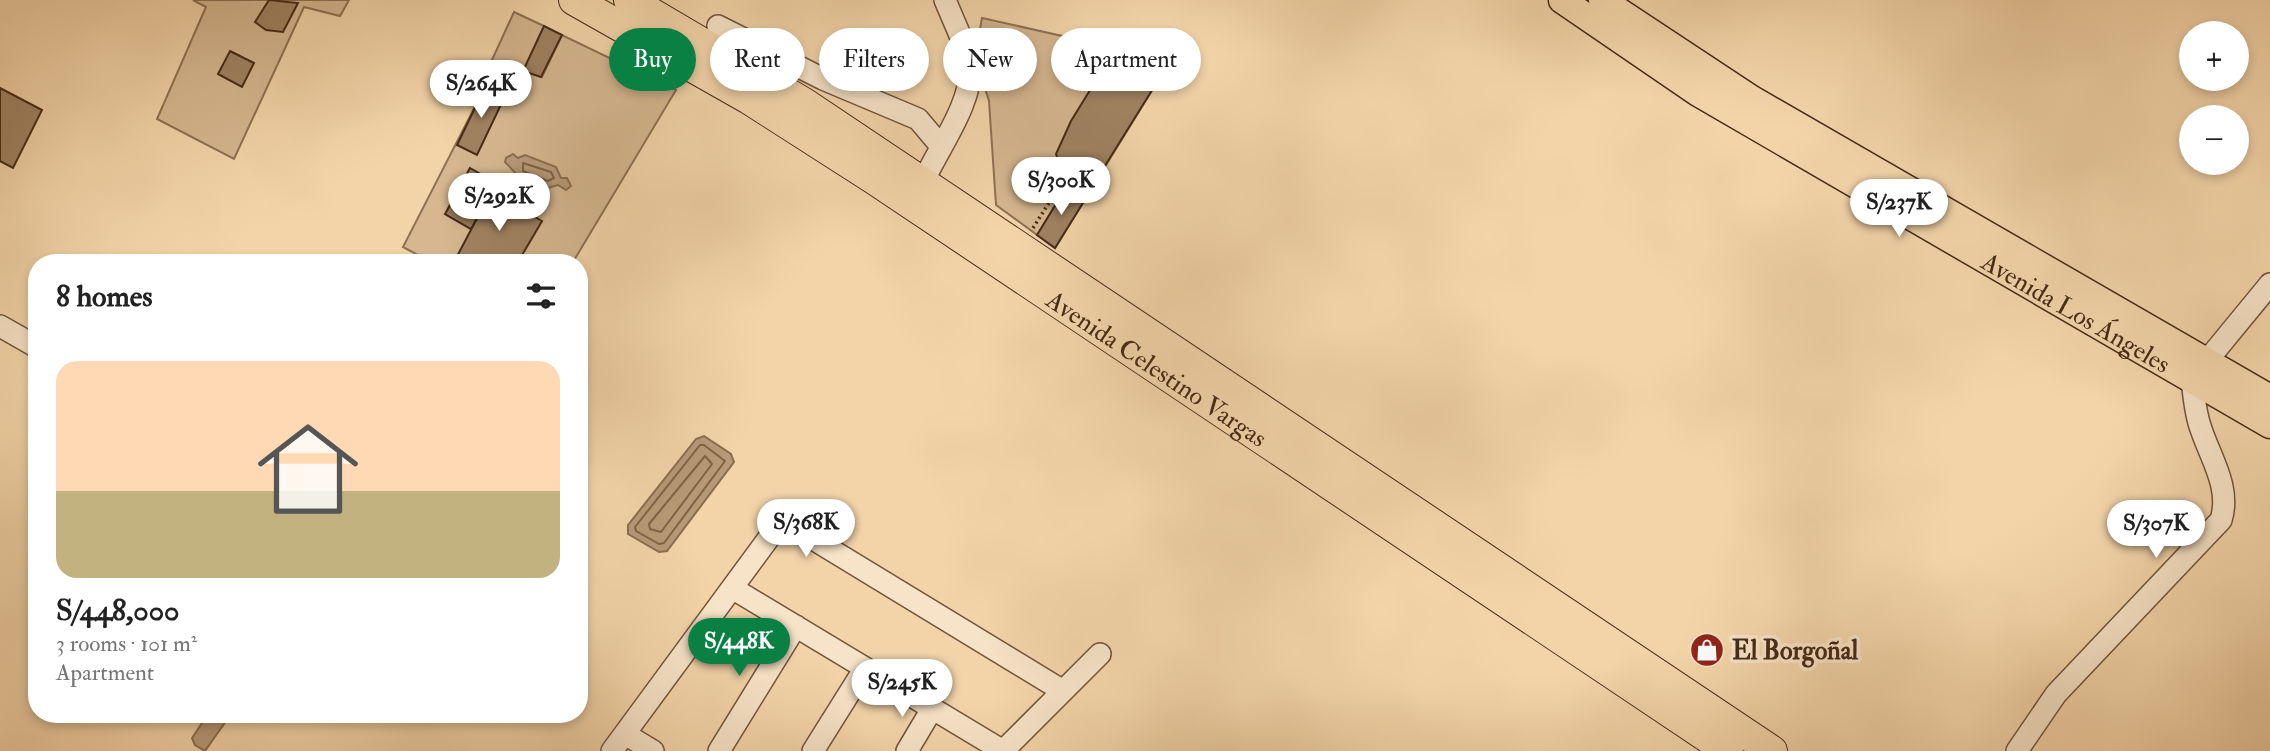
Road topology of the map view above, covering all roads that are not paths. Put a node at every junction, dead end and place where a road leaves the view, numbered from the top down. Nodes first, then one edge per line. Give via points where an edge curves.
1 (574, 0) edge
2 (629, 0) edge
3 (946, 0) edge
4 (1562, 0) edge
5 (1602, 0) edge
6 (718, 26) dead end
7 (940, 145) junction
8 (923, 182) junction
9 (961, 223) junction
10 (2270, 284) edge
11 (1097, 313) junction
12 (0, 326) edge
13 (28, 342) edge
14 (2199, 370) junction
15 (2270, 398) edge
16 (2270, 425) edge
17 (732, 588) junction
18 (796, 626) junction
19 (1100, 654) dead end
20 (865, 668) junction
21 (1063, 691) junction
22 (1680, 704) junction
23 (932, 709) junction
24 (619, 743) edge
25 (653, 751) edge
26 (719, 751) edge
27 (813, 751) edge
28 (907, 751) edge
29 (1003, 751) edge
30 (1728, 751) edge
31 (1772, 751) edge
32 (2017, 751) edge

1 - 9 highway, Avenida Celestino Vargas
2 - 8 highway, Avenida Celestino Vargas via 804,103
3 - 7 street via 972,71 967,94
4 - 14 main road, Avenida Los Ángeles via 1698,93
5 - 14 main road, Avenida Los Ángeles via 1752,99
6 - 7 street via 823,79 918,119
7 - 8 street
8 - 9 highway, Avenida Celestino Vargas
9 - 11 highway, Avenida Celestino Vargas
9 - 11 highway, Avenida Celestino Vargas via 1020,247
10 - 14 street
11 - 22 highway, Avenida Celestino Vargas
12 - 13 street
14 - 15 main road, Avenida Los Ángeles
14 - 16 main road, Avenida Los Ángeles
14 - 32 street via 2200,427 2226,504 2221,520 2056,694
17 - 18 street
17 - 21 street via 782,520
17 - 24 street
18 - 20 street
18 - 26 street
19 - 21 street
20 - 23 street
20 - 27 street
21 - 29 street
22 - 30 highway, Avenida Celestino Vargas
22 - 31 highway, Avenida Celestino Vargas
23 - 28 street
23 - 29 street
24 - 25 street

